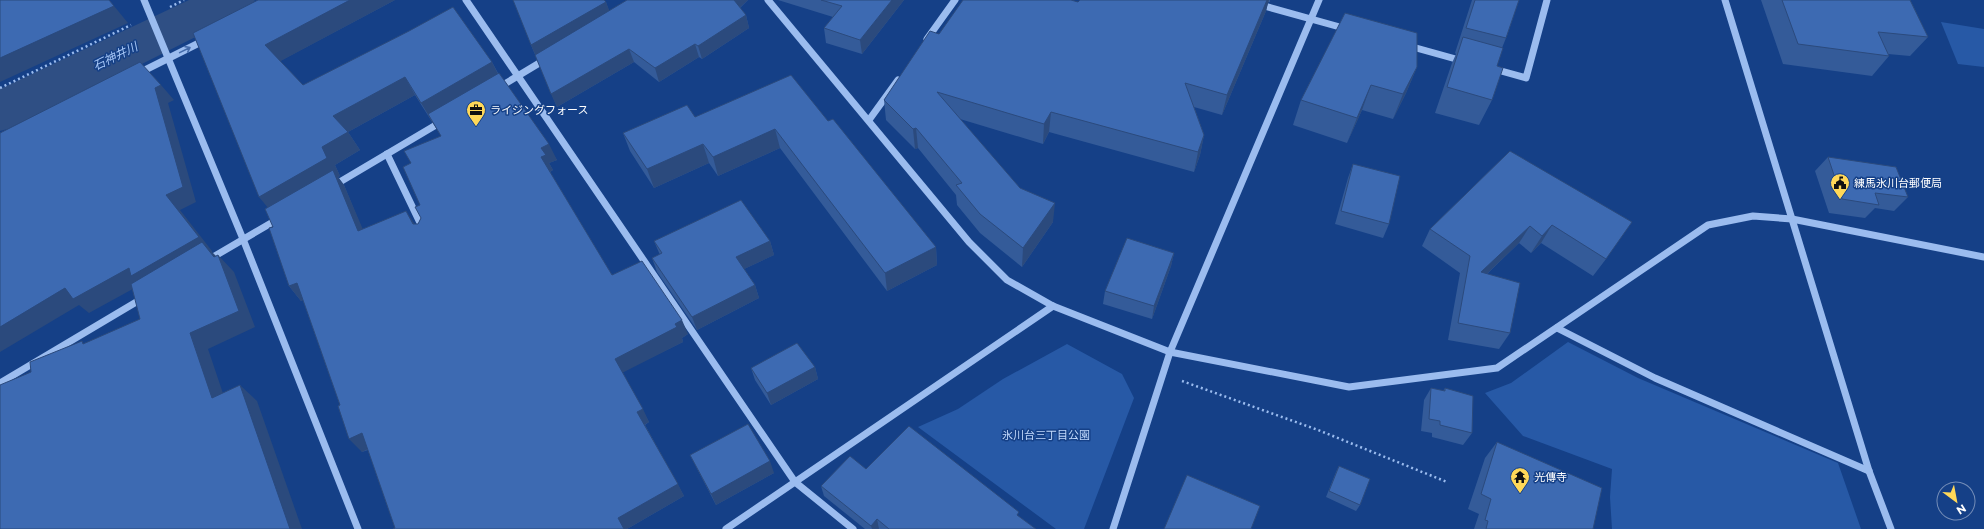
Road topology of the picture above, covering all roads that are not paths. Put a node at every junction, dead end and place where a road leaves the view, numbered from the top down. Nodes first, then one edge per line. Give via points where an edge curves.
1 (144, 0) edge
2 (466, 0) edge
3 (768, 0) edge
4 (955, 0) edge
5 (1243, 0) edge
6 (1319, 0) edge
7 (1547, 0) edge
8 (1725, 0) edge
9 (1312, 19) junction
10 (1350, 30) edge
11 (210, 37) edge
12 (924, 44) edge
13 (1404, 44) edge
14 (168, 56) junction
15 (552, 56) edge
16 (1473, 63) edge
17 (1488, 67) edge
18 (134, 75) edge
19 (518, 76) junction
20 (901, 76) edge
21 (492, 91) edge
22 (446, 119) edge
23 (869, 120) junction
24 (386, 154) junction
25 (325, 190) edge
26 (284, 215) edge
27 (1792, 219) junction
28 (426, 235) edge
29 (243, 239) junction
30 (1984, 257) edge
31 (203, 263) edge
32 (150, 294) edge
33 (1053, 306) junction
34 (1557, 328) junction
35 (1170, 352) junction
36 (0, 383) edge
37 (1870, 471) junction
38 (795, 482) junction
39 (358, 529) edge
40 (726, 529) edge
41 (853, 529) edge
42 (1113, 529) edge
43 (1891, 529) edge

1 - 14 street
2 - 19 street
3 - 23 street
4 - 12 street
5 - 9 street
6 - 9 street
7 - 17 street via 1526,78
8 - 27 street
9 - 10 street
9 - 35 street
14 -> 11 street
13 - 16 street
14 - 18 street
14 - 29 street
15 - 19 street
19 - 21 street
19 - 38 street
20 - 23 street
22 - 24 street
23 - 33 street via 990,264 1007,280
24 - 25 street
24 - 28 street
26 - 29 street
27 - 30 street
27 - 34 street via 1753,216 1708,226
27 - 37 street
29 - 31 street
29 - 39 street
32 - 36 street
33 - 35 street
33 - 38 street
34 - 35 street via 1497,368 1349,387
34 - 37 street via 1654,378
35 - 42 street
37 - 43 street
38 - 40 street
38 - 41 street

